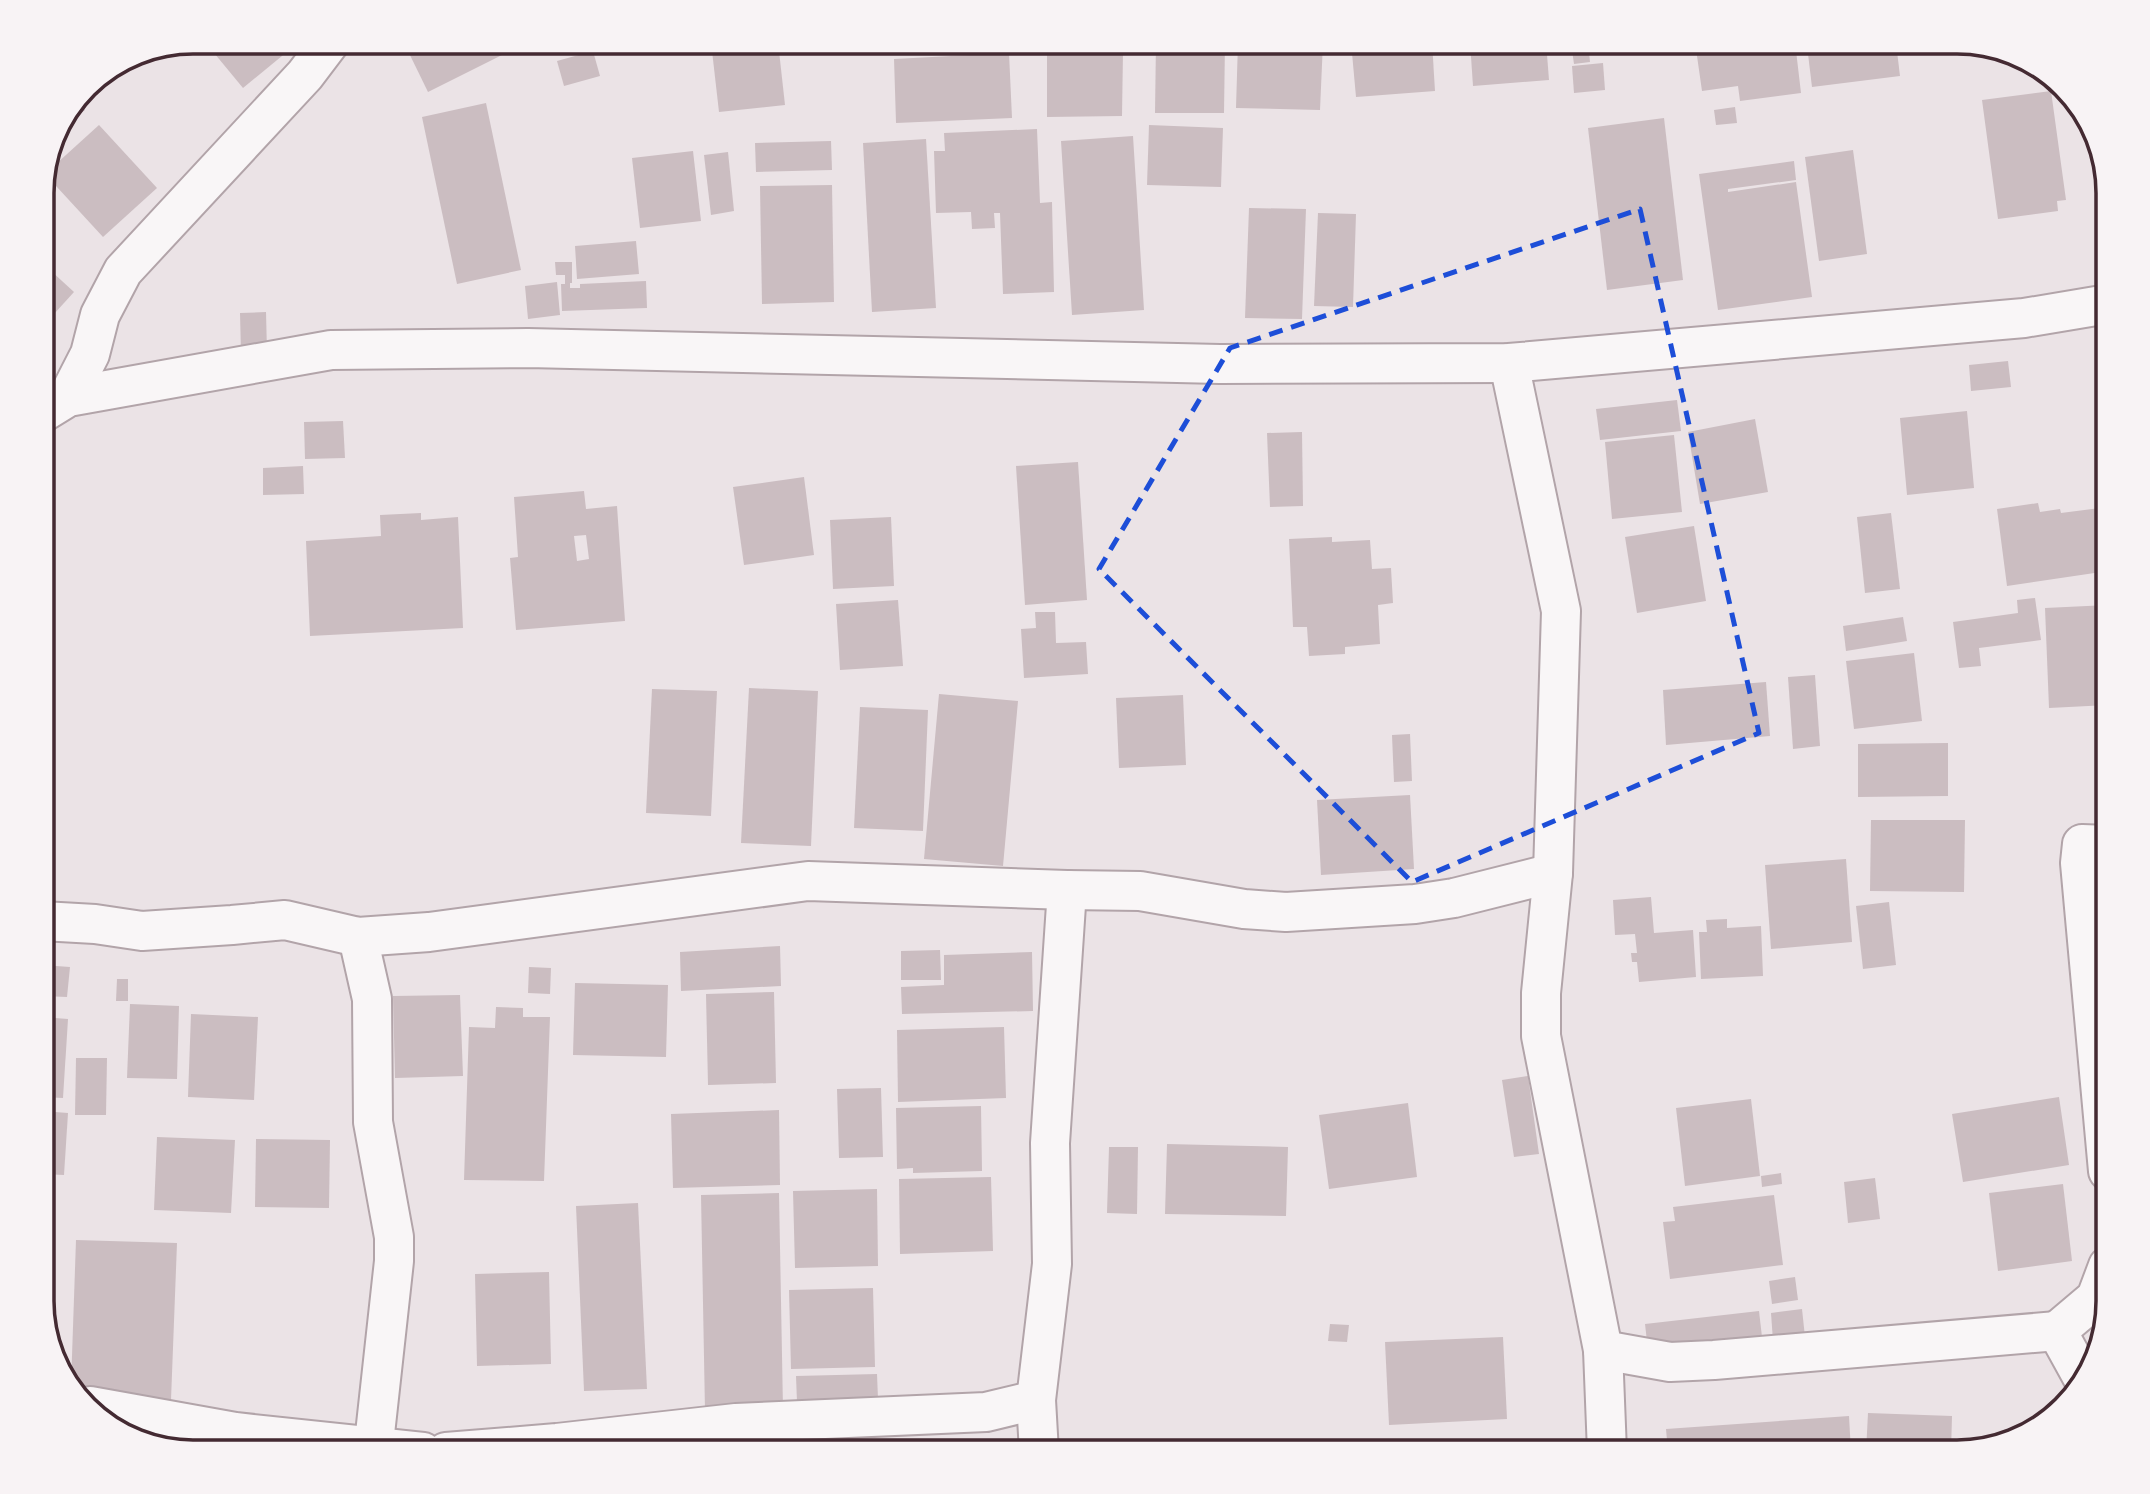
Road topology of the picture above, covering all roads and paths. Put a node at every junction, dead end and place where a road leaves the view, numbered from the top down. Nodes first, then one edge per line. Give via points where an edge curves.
1 (321, 54) edge
2 (2096, 306) edge
3 (1509, 363) junction
4 (55, 405) edge
5 (2096, 845) edge
6 (1553, 873) junction
7 (1067, 890) junction
8 (55, 922) edge
9 (358, 937) junction
10 (2096, 1039) edge
11 (2096, 1298) edge
12 (2057, 1331) junction
13 (1603, 1350) junction
14 (2078, 1369) edge
15 (1036, 1400) junction
16 (106, 1409) edge
17 (296, 1440) edge
18 (374, 1440) edge
19 (584, 1440) edge
20 (1038, 1440) edge
21 (1607, 1440) edge

1 - 4 street via 123,271 100,315 90,354
2 - 3 street via 2024,318
3 - 4 street via 1220,364 528,348 331,350
3 - 6 street via 1561,611
5 - 10 street via 2082,844 2080,863
6 - 7 street via 1415,904 1286,912 1140,891
6 - 13 street via 1541,1036
7 - 9 street via 808,881 429,932
7 - 15 street via 1050,1143 1052,1264
8 - 9 street via 142,931 285,919
9 - 18 street via 372,999 373,1122 394,1237
11 - 12 street
12 - 13 street via 1703,1361 1670,1362
12 - 14 street
13 - 21 street
15 - 19 street via 986,1412 736,1423
15 - 20 street
16 - 17 street

